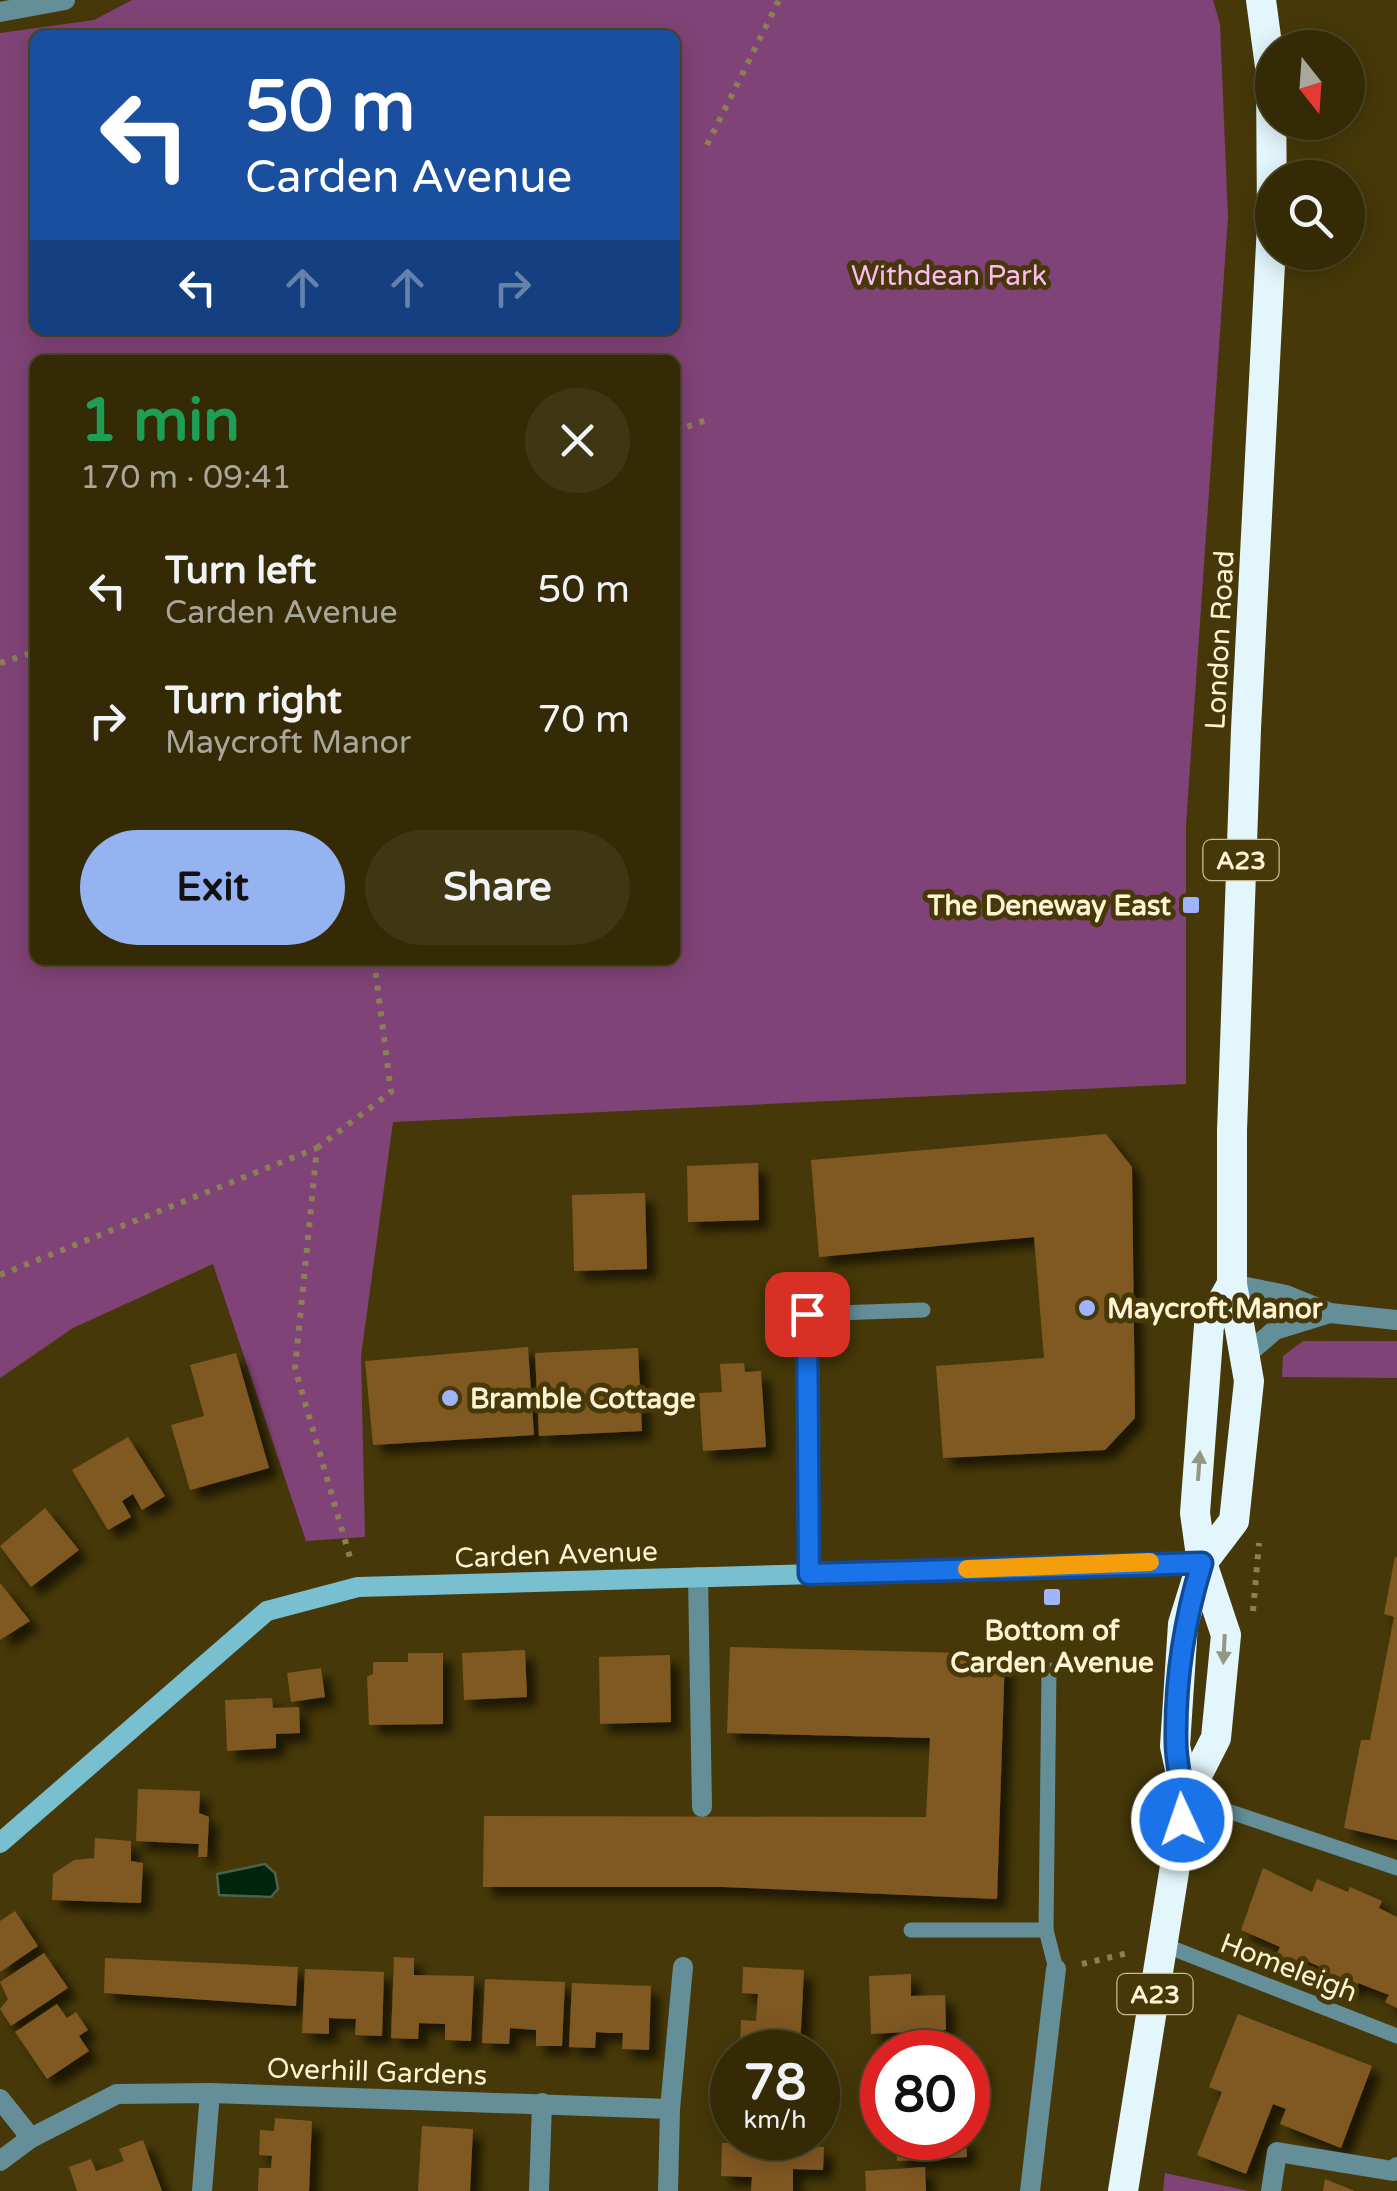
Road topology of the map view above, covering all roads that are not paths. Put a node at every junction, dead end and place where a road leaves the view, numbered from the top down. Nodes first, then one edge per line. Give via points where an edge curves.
1 (64, 0) edge
2 (1261, 0) edge
3 (0, 12) edge
4 (1232, 1284) junction
5 (924, 1310) dead end
6 (1330, 1314) junction
7 (1397, 1320) edge
8 (1247, 1354) junction
9 (1202, 1563) junction
10 (809, 1574) junction
11 (698, 1577) junction
12 (1049, 1670) dead end
13 (1186, 1797) junction
14 (702, 1808) dead end
15 (0, 1843) edge
16 (1397, 1868) edge
17 (912, 1930) dead end
18 (1046, 1930) junction
19 (1164, 1945) junction
20 (682, 1967) dead end
21 (1056, 1970) joint
22 (1397, 2036) edge
23 (210, 2093) junction
24 (0, 2098) edge
25 (542, 2103) junction
26 (670, 2110) junction
27 (31, 2138) junction
28 (0, 2161) edge
29 (1397, 2167) edge
30 (202, 2191) edge
31 (539, 2191) edge
32 (668, 2191) edge
33 (1030, 2191) edge
34 (1123, 2191) edge
35 (1270, 2191) edge

1 - 3 street
2 - 4 highway, London Road / A23 via 1271,74 1272,225 1242,824
4 - 6 street
4 - 8 highway, London Road / A23
9 -> 4 highway, London Road / A23 via 1195,1512 1208,1326
5 - 10 lane via 807,1314
6 - 7 street
6 - 8 street via 1275,1330
8 - 9 highway, London Road / A23 via 1234,1521
9 - 10 street, Carden Avenue
9 - 13 highway, London Road / A23 via 1183,1624 1176,1746
9 -> 13 highway, London Road / A23 via 1226,1634 1216,1738
10 - 11 street, Carden Avenue
11 - 14 street
11 - 15 street, Carden Avenue via 358,1587 267,1612
12 - 18 lane
13 - 16 lane
13 - 19 highway, London Road / A23
17 - 18 lane
18 - 21 lane
19 - 22 lane, Homeleigh
19 - 34 highway, London Road / A23
20 - 26 street
21 - 33 street
23 - 25 street, Overhill Gardens
23 - 27 street, Overhill Gardens via 117,2094
23 - 30 street
24 - 27 street
25 - 26 street, Overhill Gardens
25 - 31 street
26 - 32 street
27 - 28 street, Overhill Gardens
29 - 35 street via 1277,2152

